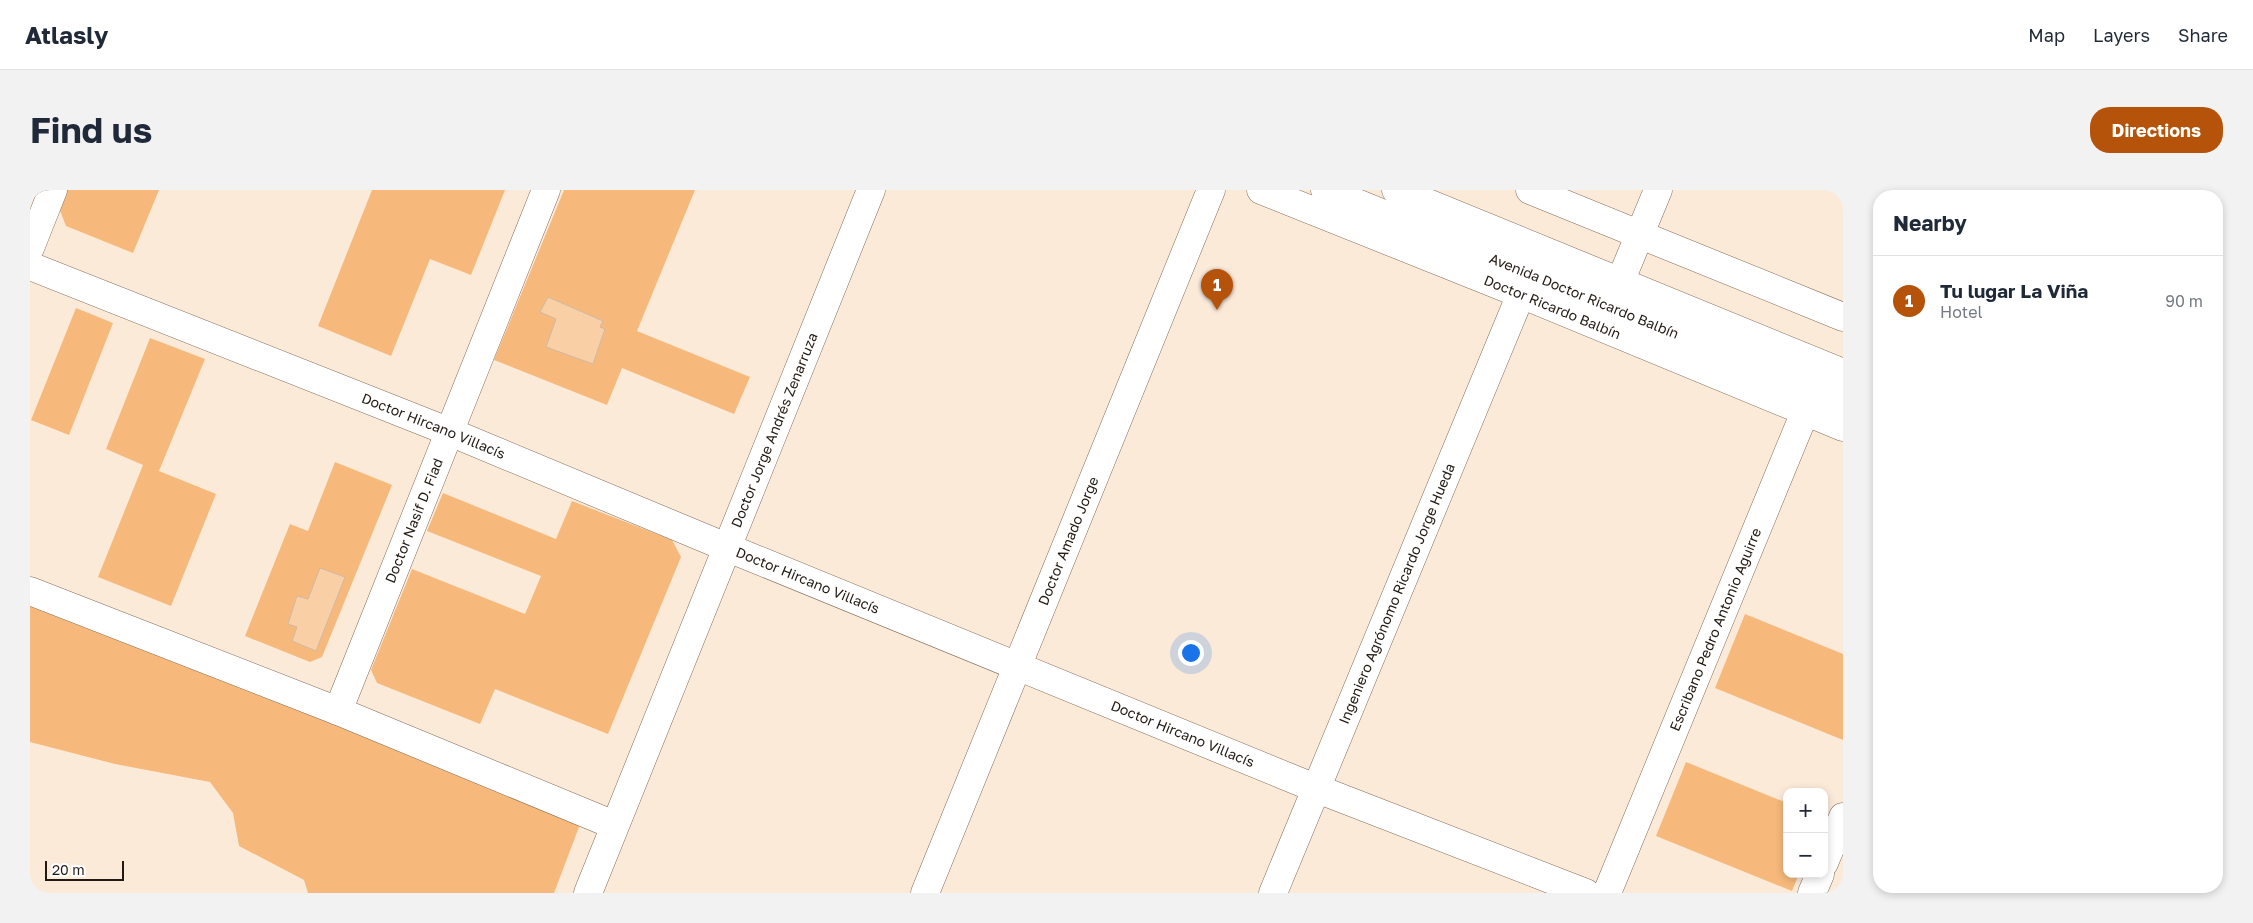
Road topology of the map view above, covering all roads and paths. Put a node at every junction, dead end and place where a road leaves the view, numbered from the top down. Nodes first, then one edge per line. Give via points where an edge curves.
1 (53, 190) edge
2 (546, 190) edge
3 (871, 190) edge
4 (1211, 190) edge
5 (1260, 190) edge
6 (1325, 190) edge
7 (1396, 190) edge
8 (1530, 190) edge
9 (1658, 190) edge
10 (1639, 235) junction
11 (30, 248) edge
12 (30, 266) edge
13 (1620, 282) junction
14 (1521, 294) junction
15 (1610, 307) junction
16 (1843, 317) edge
17 (1833, 369) edge
18 (1810, 401) junction
19 (1843, 402) edge
20 (1843, 428) edge
21 (450, 432) junction
22 (726, 547) junction
23 (30, 591) edge
24 (1018, 666) junction
25 (338, 711) junction
26 (1315, 788) junction
27 (1843, 817) edge
28 (614, 825) junction
29 (1828, 853) edge
30 (1818, 878) edge
31 (588, 893) edge
32 (925, 893) edge
33 (1273, 893) edge
34 (1586, 893) edge
35 (1607, 893) edge
36 (1812, 893) edge

1 - 11 street
2 - 21 street, Doctor Nasif D. Fiad
3 - 22 street, Doctor Jorge Andrés Zenarruza
4 - 24 street, Doctor Amado Jorge
5 - 14 street, Doctor Ricardo Balbín
6 - 15 street, Avenida Doctor Ricardo Balbín
7 - 13 street, Avenida Doctor Ricardo Balbín
8 - 10 street
9 - 10 street
10 - 13 street
10 - 16 street
12 - 21 street, Doctor Hircano Villacís
13 - 15 street
13 - 17 street, Avenida Doctor Ricardo Balbín
14 - 18 street, Doctor Ricardo Balbín
14 - 26 street, Ingeniero Agrónomo Ricardo Jorge Hueda
15 - 18 street, Avenida Doctor Ricardo Balbín
17 - 18 street, Escribano Pedro Antonio Aguirre
18 - 19 street, Avenida Doctor Ricardo Balbín
18 - 20 street, Doctor Ricardo Balbín
18 - 35 street, Escribano Pedro Antonio Aguirre
21 - 22 street, Doctor Hircano Villacís
21 - 25 street, Doctor Nasif D. Fiad
22 - 24 street, Doctor Hircano Villacís
22 - 28 street, Doctor Jorge Andrés Zenarruza
23 - 25 street
24 - 26 street, Doctor Hircano Villacís
24 - 32 street, Doctor Amado Jorge
25 - 28 street
26 - 33 street, Ingeniero Agrónomo Ricardo Jorge Hueda
26 - 34 street, Doctor Hircano Villacís
27 - 29 street
28 - 31 street, Doctor Jorge Andrés Zenarruza
30 - 36 street

